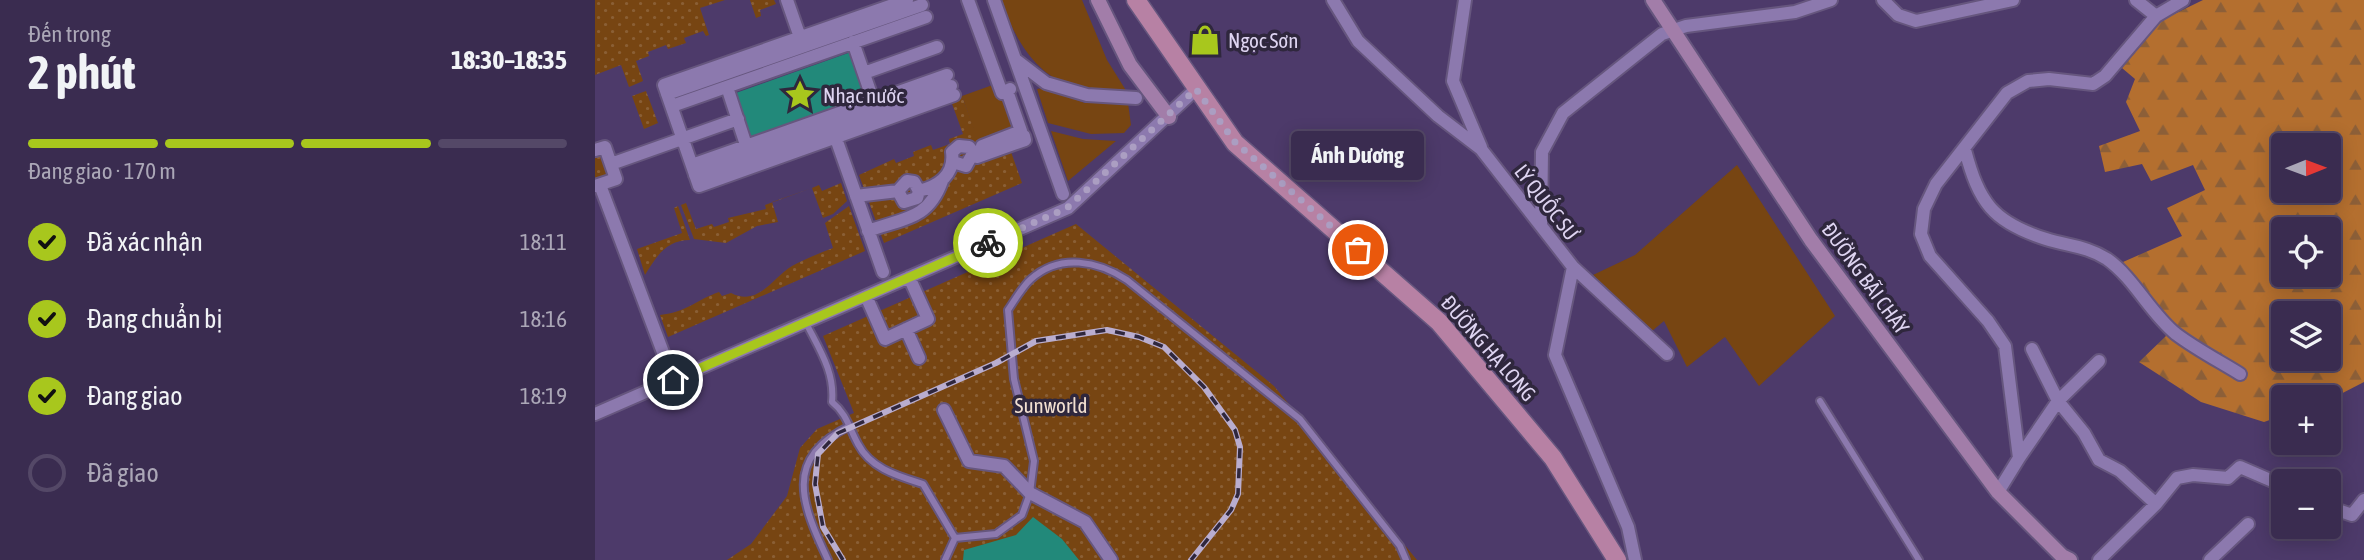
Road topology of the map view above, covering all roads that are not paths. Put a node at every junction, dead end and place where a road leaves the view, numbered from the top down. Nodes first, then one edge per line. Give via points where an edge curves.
1 (787, 0) edge
2 (907, 0) edge
3 (1098, 0) edge
4 (1136, 0) edge
5 (1333, 0) edge
6 (1465, 0) edge
7 (1653, 0) edge
8 (1831, 0) edge
9 (1883, 0) edge
10 (2013, 0) edge
11 (2136, 0) edge
12 (2183, 0) edge
13 (995, 2) edge
14 (1997, 2) edge
15 (970, 6) edge
16 (2156, 16) junction
17 (1673, 30) junction
18 (1007, 36) junction
19 (853, 42) junction
20 (984, 46) junction
21 (804, 47) junction
22 (937, 47) dead end
23 (1015, 60) junction
24 (864, 73) junction
25 (1023, 82) junction
26 (727, 86) junction
27 (1196, 89) junction
28 (1007, 91) junction
29 (1136, 98) dead end
30 (670, 100) junction
31 (873, 100) junction
32 (1169, 117) junction
33 (738, 119) junction
34 (832, 127) junction
35 (683, 138) junction
36 (746, 145) junction
37 (1481, 149) junction
38 (595, 150) edge
39 (1965, 150) junction
40 (611, 164) junction
41 (694, 170) junction
42 (942, 181) junction
43 (597, 185) edge
44 (1063, 194) dead end
45 (856, 196) junction
46 (1541, 226) junction
47 (868, 231) junction
48 (1573, 267) junction
49 (883, 272) dead end
50 (909, 276) junction
51 (866, 296) junction
52 (806, 323) junction
53 (906, 329) junction
54 (2032, 349) dead end
55 (1667, 354) dead end
56 (919, 358) dead end
57 (2099, 361) dead end
58 (667, 363) dead end
59 (2240, 374) dead end
60 (1820, 401) dead end
61 (2058, 401) junction
62 (944, 410) dead end
63 (595, 414) edge
64 (850, 425) junction
65 (2019, 458) junction
66 (2271, 480) edge
67 (1998, 492) junction
68 (1030, 493) junction
69 (2364, 500) edge
70 (2156, 503) junction
71 (2341, 511) edge
72 (2248, 524) dead end
73 (955, 538) junction
74 (828, 560) edge
75 (945, 560) edge
76 (1111, 560) edge
77 (1406, 560) edge
78 (1617, 560) edge
79 (1635, 560) edge
80 (1919, 560) edge
81 (2070, 560) edge
82 (2099, 560) edge
83 (2210, 560) edge

1 - 21 street
2 - 21 street
3 - 32 main road via 1130,65
4 - 27 main road, ĐƯỜNG HẠ LONG
5 - 37 street, LÝ QUỐC SƯ via 1358,41 1438,116
6 - 37 street via 1453,81
7 - 17 main road, ĐƯỜNG BÃI CHÁY
8 - 17 street via 1795,12
9 - 14 street via 1898,15 1916,21
10 - 14 street
11 - 16 street
12 - 16 street
13 - 15 street
13 - 18 street
15 - 20 street
16 - 39 street via 2093,84 2028,81 2007,93
17 - 46 street via 1563,113 1542,152
17 - 67 main road, ĐƯỜNG BÃI CHÁY via 1811,240
18 - 20 street
18 - 23 street
19 - 21 street
19 - 21 street via 924,11
19 - 24 street
20 - 28 street via 1002,93
21 - 26 street
21 - 30 street
22 - 24 street
23 - 25 street
23 - 29 street via 1047,83 1087,94
24 - 31 street
25 - 28 street
25 - 44 street
26 - 30 street
26 - 33 street
27 - 32 street
27 - 78 main road, ĐƯỜNG HẠ LONG via 1235,142 1439,322 1553,458
28 - 42 street via 1021,131 982,146 984,150 1024,136 1025,140 983,156 972,155 969,147 959,145
30 - 35 street
31 - 34 street
31 - 34 street via 950,85
32 - 50 street via 1067,208
33 - 35 street
33 - 36 street
34 - 36 street
34 - 41 street
34 - 45 street
35 - 40 street
35 - 41 street
36 - 41 street
37 - 46 street, LÝ QUỐC SƯ
38 - 40 street via 605,147
39 - 59 street via 1984,203 2001,218 2046,239 2086,247 2109,261 2176,333
39 - 65 street via 1936,184 1924,209 1921,234 1930,256 2005,346
40 - 43 street via 616,179
42 - 45 street via 919,191 907,181 898,191
42 - 47 street via 925,211
43 - 58 street
45 - 47 street
46 - 48 street, LÝ QUỐC SƯ
47 - 49 street
48 - 55 street
48 - 79 street, LÝ QUỐC SƯ via 1555,355 1633,540
50 - 51 street
50 - 53 street via 928,319
51 - 52 street
51 - 53 street via 885,339
52 - 63 street
52 - 64 lane via 829,368 832,402 844,411
53 - 56 street
54 - 61 street
57 - 61 street
60 - 80 lane
61 - 65 street
61 - 70 street via 2099,460 2120,471
62 - 68 street via 969,461 1004,466
64 - 73 lane via 859,447 885,472 923,484
64 - 74 lane via 826,437 803,473 805,507
65 - 67 street
66 - 70 street via 2240,467 2228,478 2193,474 2177,478
67 - 81 main road, ĐƯỜNG BÃI CHÁY
68 - 73 lane via 1022,514 996,534
68 - 76 street via 1085,522
68 - 77 lane via 1034,461 1014,379 1008,310 1031,278 1068,262 1087,262 1109,268 1127,280 1300,419
69 - 71 street via 2352,515
70 - 82 street
72 - 83 street
73 - 75 lane

